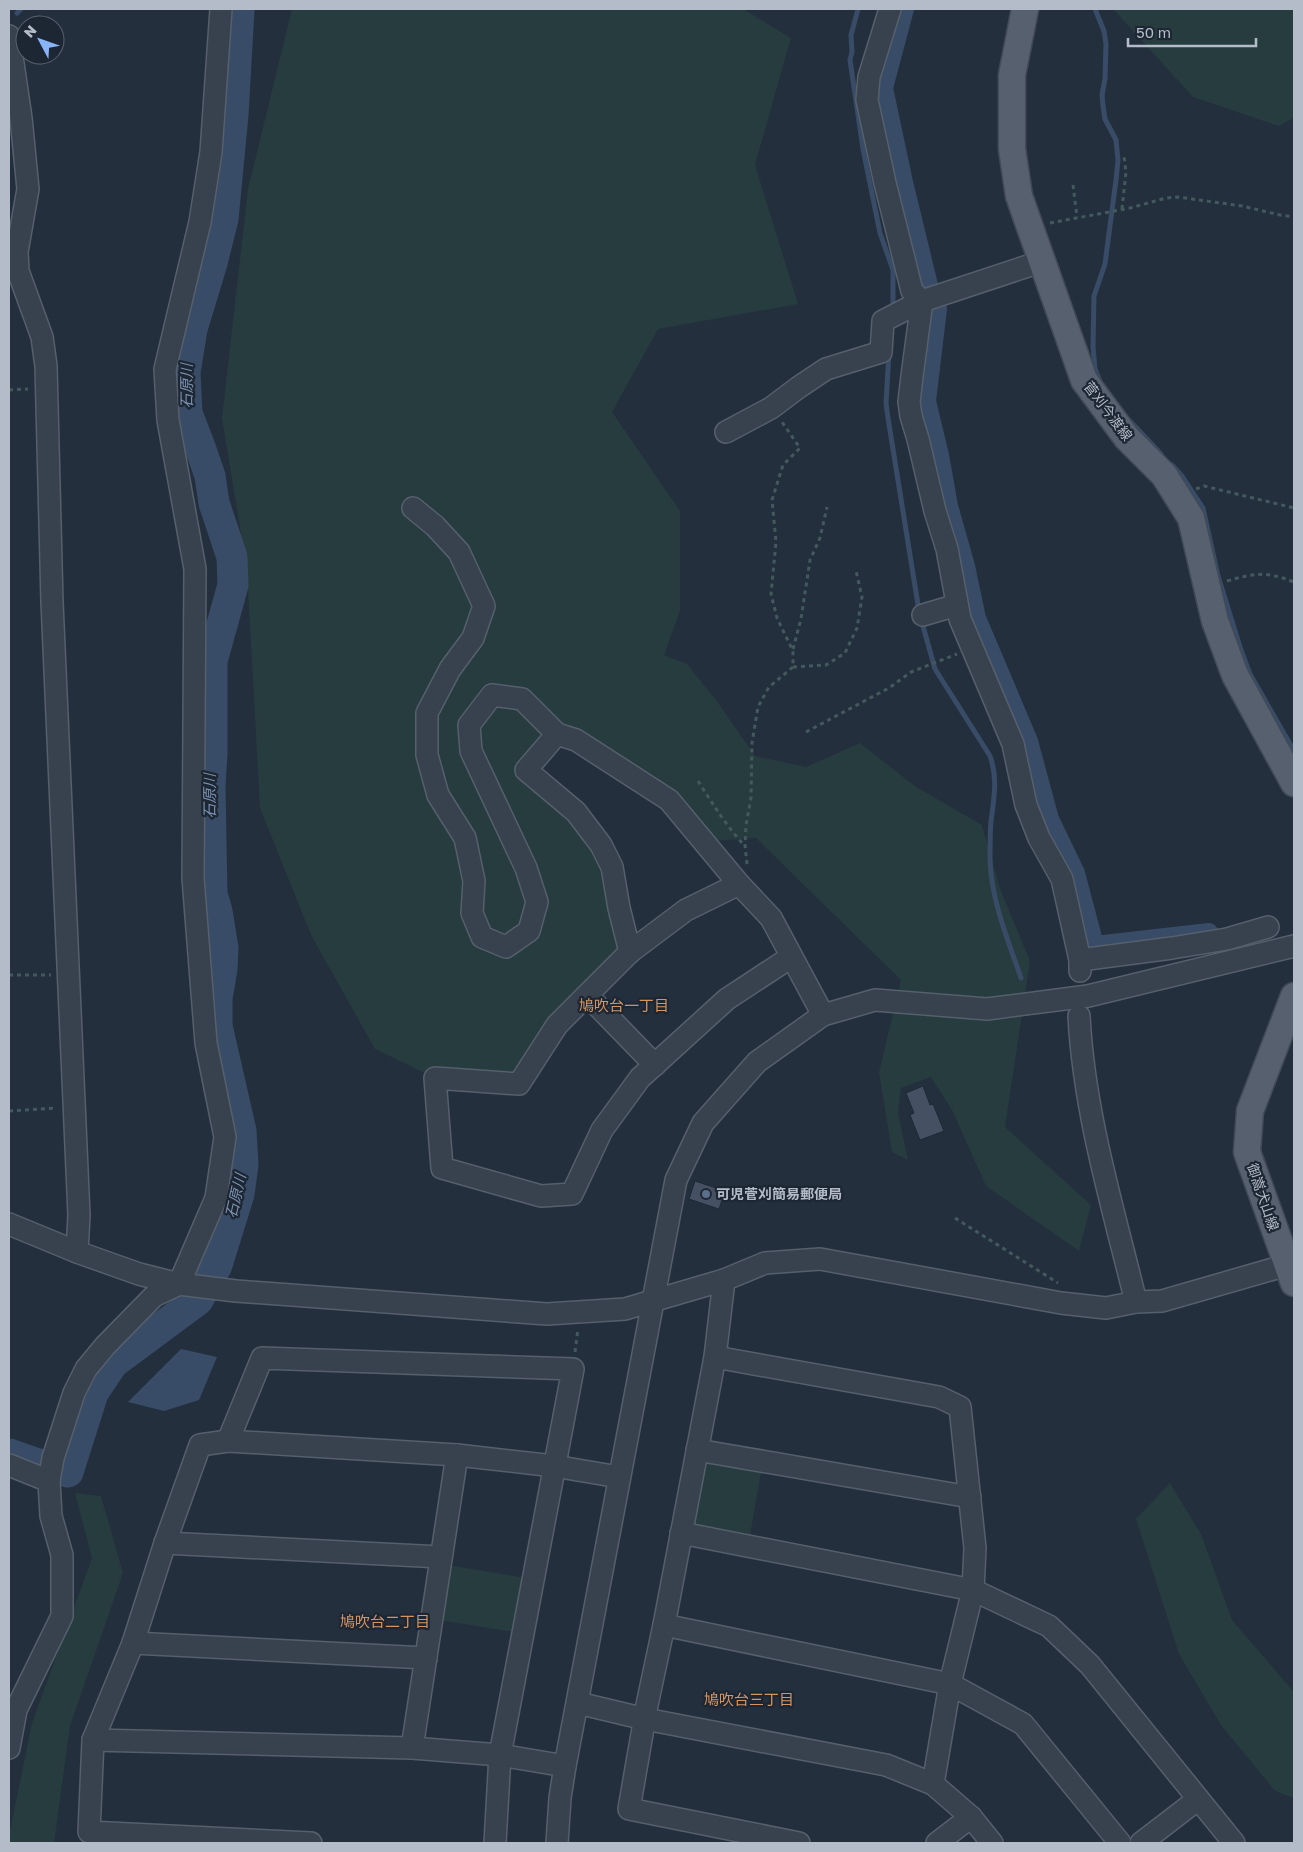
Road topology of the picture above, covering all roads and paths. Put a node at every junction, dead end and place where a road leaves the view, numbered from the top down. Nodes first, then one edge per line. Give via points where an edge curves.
1 (221, 9) edge
2 (890, 9) edge
3 (1025, 9) edge
4 (9, 36) edge
5 (1124, 156) dead end
6 (1073, 185) dead end
7 (1122, 209) junction
8 (1294, 217) edge
9 (1077, 218) junction
10 (1030, 226) junction
11 (1043, 261) junction
12 (922, 302) junction
13 (771, 408) junction
14 (726, 432) dead end
15 (1199, 488) dead end
16 (827, 507) dead end
17 (413, 508) dead end
18 (1294, 508) edge
19 (856, 571) dead end
20 (1231, 580) dead end
21 (1294, 582) edge
22 (957, 605) junction
23 (924, 615) dead end
24 (793, 651) junction
25 (941, 660) dead end
26 (793, 667) junction
27 (806, 732) dead end
28 (557, 734) junction
29 (698, 781) dead end
30 (1294, 783) edge
31 (745, 846) junction
32 (738, 884) junction
33 (1268, 927) dead end
34 (1294, 946) edge
35 (630, 952) junction
36 (791, 957) junction
37 (68, 973) junction
38 (9, 975) edge
39 (587, 995) junction
40 (1294, 996) edge
41 (823, 1015) junction
42 (1079, 1016) dead end
43 (654, 1065) junction
44 (74, 1105) junction
45 (9, 1111) edge
46 (956, 1218) dead end
47 (9, 1224) edge
48 (77, 1252) junction
49 (1291, 1274) edge
50 (724, 1280) junction
51 (179, 1284) junction
52 (1065, 1287) dead end
53 (654, 1300) junction
54 (1136, 1302) junction
55 (580, 1313) junction
56 (715, 1357) junction
57 (573, 1369) junction
58 (228, 1441) junction
59 (697, 1450) junction
60 (457, 1455) junction
61 (9, 1465) edge
62 (554, 1466) junction
63 (619, 1477) junction
64 (49, 1481) junction
65 (970, 1497) junction
66 (681, 1534) junction
67 (165, 1543) junction
68 (441, 1557) junction
69 (973, 1590) junction
70 (664, 1625) junction
71 (133, 1643) junction
72 (426, 1658) junction
73 (950, 1684) junction
74 (578, 1703) junction
75 (645, 1719) junction
76 (93, 1740) junction
77 (9, 1748) edge
78 (412, 1748) junction
79 (500, 1755) junction
80 (565, 1766) junction
81 (933, 1784) junction
82 (1198, 1800) junction
83 (971, 1817) junction
84 (312, 1843) edge
85 (495, 1843) edge
86 (557, 1843) edge
87 (800, 1843) edge
88 (937, 1843) edge
89 (992, 1843) edge
90 (1120, 1843) edge
91 (1141, 1843) edge
92 (1234, 1843) edge

1 - 51 street via 211,152 200,222 165,369 168,420 194,569 193,878 206,1043 225,1137 216,1198
2 - 12 street via 868,77 867,100 912,292
3 - 10 main road, 菅刈今渡線 via 1012,75 1012,149 1019,196
4 - 37 street via 28,189 17,252 18,271 42,337 46,366 52,602
5 - 7 path via 1126,172
6 - 9 path
7 - 8 path via 1178,197
7 - 9 path
9 - 10 path
10 - 11 main road, 菅刈今渡線
11 - 12 street
11 - 30 main road, 菅刈今渡線 via 1084,380 1127,438 1164,475 1191,518 1215,621 1235,675
12 - 13 street via 883,321 881,352 826,369
12 - 22 street via 910,394 911,416 947,550
13 - 14 street
13 - 24 path via 800,448 783,465 772,500 776,542 771,594 777,618
15 - 18 path via 1204,486
16 - 24 path via 820,538 810,560
17 - 28 street via 435,526 458,552 484,606 474,638 450,669 427,713 428,755 438,795 465,838 474,881 472,913 482,937 506,947 529,931 538,902 526,868 471,751 469,725 492,695 522,698
19 - 26 path via 862,597 857,628 845,653 826,665
20 - 21 path via 1263,573
22 - 23 street
22 - 33 street via 1013,744 1026,805 1039,838 1062,879 1080,966 1227,939
24 - 26 path
25 - 27 path via 911,672 889,688
26 - 31 path via 769,688 758,707 752,743 751,798
28 - 32 street via 576,740 669,800
28 - 35 street via 526,770 576,812 601,845 612,867
29 - 31 path via 719,816
31 - 32 path via 749,874
32 - 35 street via 686,910
32 - 36 street via 771,918
34 - 41 street via 1088,996 987,1009 875,1000
35 - 39 street
36 - 41 street
36 - 43 street via 727,999
37 - 38 path
37 - 44 street
39 - 43 street
39 - 43 street via 557,1025 519,1084 434,1078 442,1168 541,1196 572,1194 602,1130 640,1078
40 - 49 main road, 御嵩犬山線 via 1250,1111 1248,1152
41 - 53 street via 757,1062 703,1123 676,1180
42 - 54 street via 1081,1052 1100,1155
44 - 45 path
44 - 48 street via 79,1215
46 - 52 path
47 - 48 street
48 - 51 street
49 - 54 street via 1162,1301
50 - 53 street
50 - 54 street via 764,1263 820,1259 1061,1303 1106,1308
50 - 56 street
51 - 55 street via 547,1314
51 - 64 street via 154,1296 86,1369 74,1393
53 - 55 street via 625,1309
53 - 63 street
55 - 57 path
56 - 59 street
56 - 65 street via 939,1397 960,1407
57 - 58 street via 262,1358
57 - 62 street
58 - 60 street
58 - 67 street via 200,1445
59 - 65 street
59 - 66 street
60 - 62 street
60 - 68 street
61 - 64 street
62 - 63 street
62 - 79 street
63 - 74 street
64 - 77 street via 51,1516 62,1555 62,1616 16,1710
65 - 69 street via 975,1548
66 - 69 street
66 - 70 street
67 - 68 street
67 - 71 street
68 - 72 street
69 - 73 street
69 - 82 street via 1056,1632 1090,1665
70 - 73 street
70 - 75 street
71 - 72 street
71 - 76 street
72 - 78 street
73 - 81 street
73 - 90 street via 1023,1724
74 - 75 street
74 - 80 street
75 - 81 street via 886,1765
75 - 87 street via 629,1809
76 - 78 street
76 - 84 street via 89,1832
78 - 79 street
79 - 80 street
79 - 85 street
80 - 86 street
81 - 83 street
82 - 91 street
82 - 92 street
83 - 88 street
83 - 89 street

